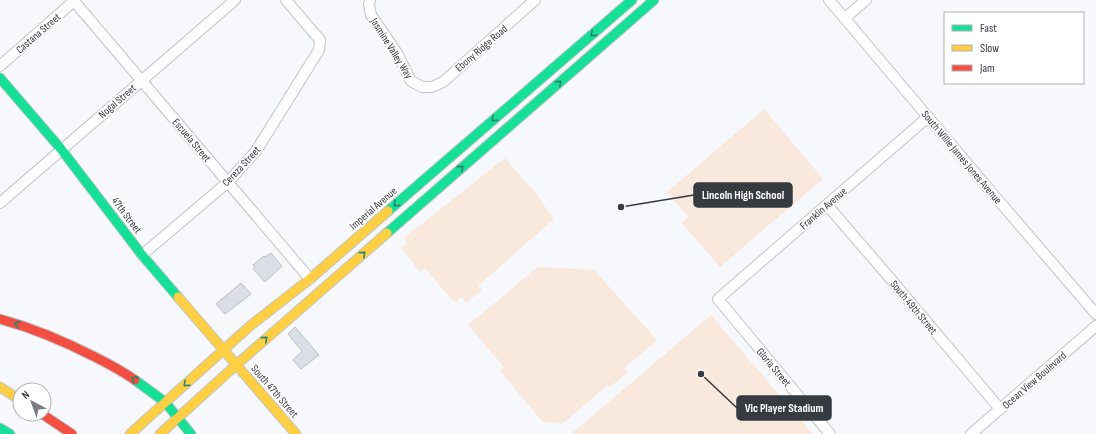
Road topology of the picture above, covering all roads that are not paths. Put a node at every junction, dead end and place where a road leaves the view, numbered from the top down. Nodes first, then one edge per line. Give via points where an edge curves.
1 (75, 0) edge
2 (235, 0) edge
3 (286, 0) edge
4 (535, 0) edge
5 (632, 0) edge
6 (636, 0) edge
7 (654, 0) edge
8 (829, 0) edge
9 (866, 0) edge
10 (370, 3) edge
11 (644, 9) junction
12 (845, 18) junction
13 (0, 66) edge
14 (0, 78) edge
15 (142, 80) junction
16 (422, 87) joint
17 (928, 117) junction
18 (62, 149) junction
19 (228, 182) junction
20 (0, 203) edge
21 (827, 205) junction
22 (142, 255) junction
23 (310, 278) junction
24 (718, 299) joint
25 (1096, 314) edge
26 (0, 319) edge
27 (1096, 326) edge
28 (223, 350) junction
29 (236, 365) junction
30 (0, 386) edge
31 (12, 394) edge
32 (165, 402) junction
33 (1000, 409) junction
34 (178, 419) junction
35 (52, 421) edge
36 (0, 428) edge
37 (10, 434) edge
38 (72, 434) edge
39 (130, 434) edge
40 (160, 434) edge
41 (191, 434) edge
42 (296, 434) edge
43 (830, 434) edge
44 (971, 434) edge

1 - 13 street, Castana Street
1 - 15 street, Escuela Street
2 - 15 street, Nogal Street
3 - 19 street, Cereza Street via 320,40 320,50 256,151
4 - 16 street, Ebony Ridge Road via 442,82 432,87
5 -> 23 main road, Imperial Avenue
6 - 11 street
7 - 11 main road
8 - 12 street, South Willie James Jones Avenue
9 - 12 street
10 - 16 street, Jasmine Valley Way via 371,15 397,54 411,81
29 -> 11 main road
12 - 17 street, South Willie James Jones Avenue
14 - 18 main road, 47th Street
15 - 18 street, Nogal Street
15 - 19 street, Escuela Street
17 - 21 street, Franklin Avenue
17 - 25 street, South Willie James Jones Avenue
18 - 20 street, Nogal Street
18 - 22 main road, 47th Street
19 - 22 street, Cereza Street
19 - 23 street, Escuela Street
21 - 24 street, Franklin Avenue
21 - 33 street, South 49th Street
22 - 28 main road, 47th Street
23 - 28 main road, Imperial Avenue
24 - 43 street, Gloria Street
32 -> 26 main road via 124,372 66,342
27 - 33 street, Ocean View Boulevard
28 - 29 main road, 47th Street
28 -> 32 main road, Imperial Avenue
29 - 34 main road
29 - 42 main road, South 47th Street
30 - 31 main road
32 - 34 main road
32 - 39 main road, Imperial Avenue
33 - 44 street, Ocean View Boulevard
34 - 40 main road
34 - 41 main road
35 - 38 main road
36 - 37 main road

